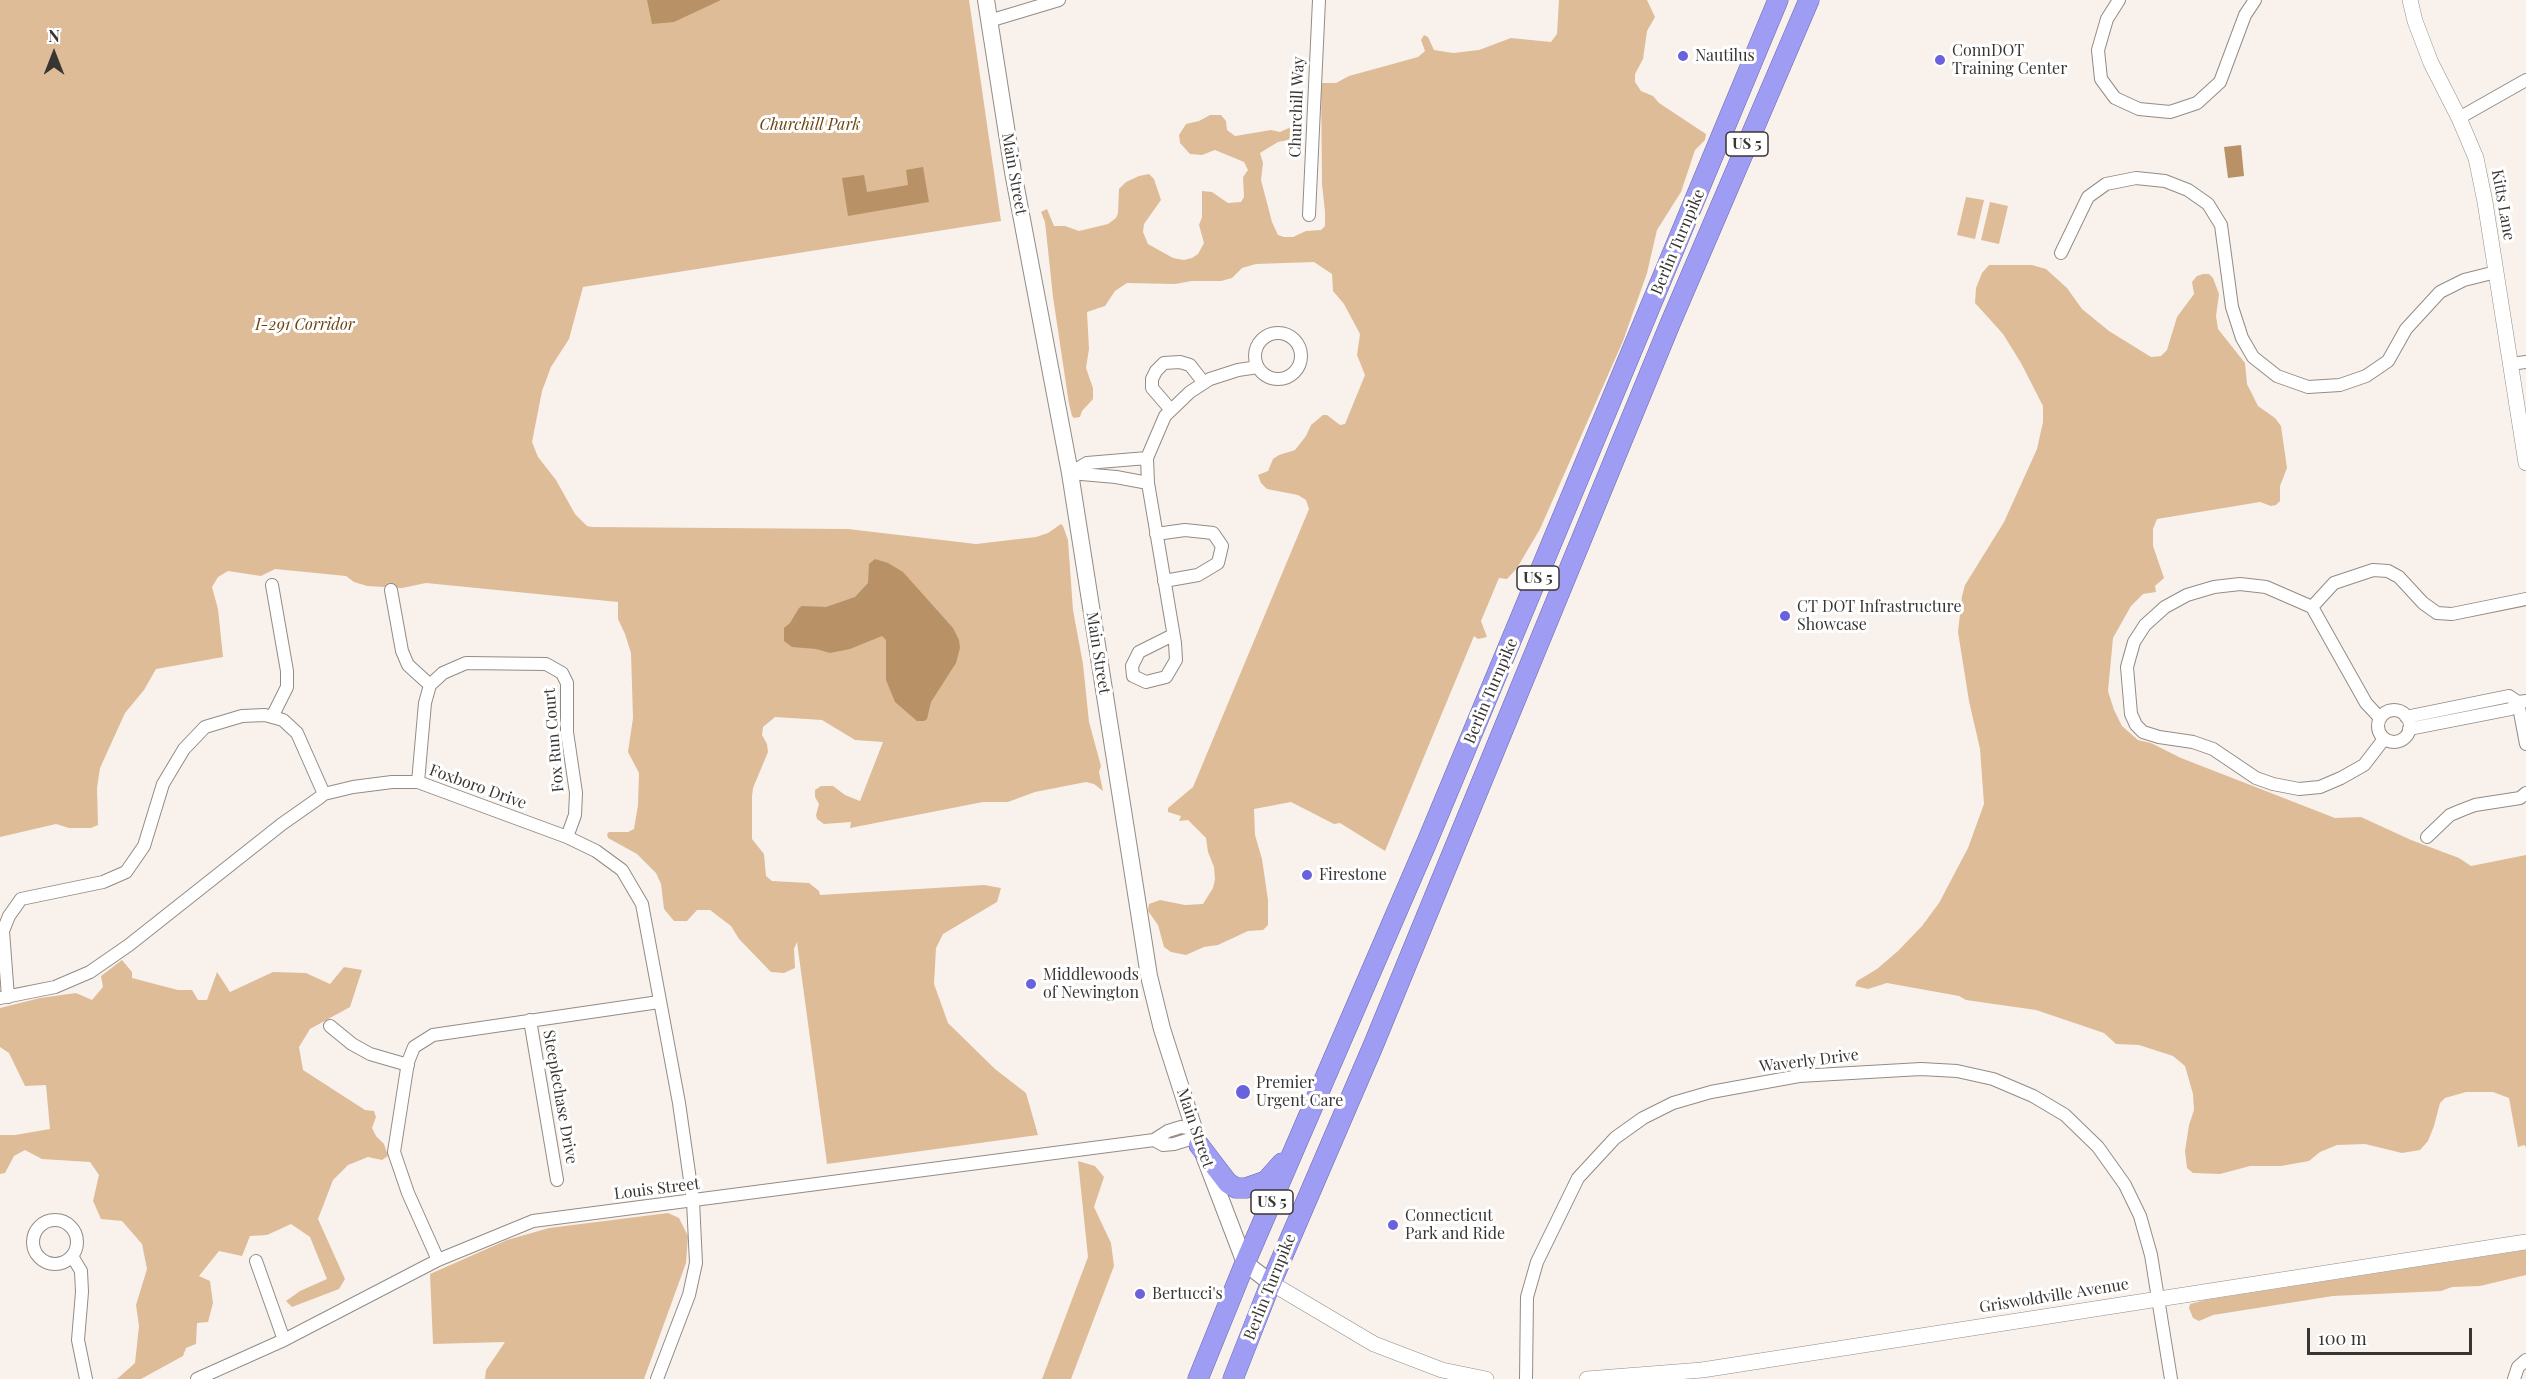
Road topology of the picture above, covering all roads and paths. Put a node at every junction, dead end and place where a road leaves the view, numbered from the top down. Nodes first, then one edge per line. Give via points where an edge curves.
1 (986, 0) edge
2 (1059, 0) edge
3 (1319, 0) edge
4 (1778, 0) edge
5 (1809, 0) edge
6 (2119, 0) edge
7 (2255, 0) edge
8 (2410, 0) edge
9 (989, 21) junction
10 (2526, 80) edge
11 (2459, 118) junction
12 (1309, 215) dead end
13 (2061, 253) dead end
14 (2496, 272) junction
15 (1648, 315) junction
16 (1670, 324) junction
17 (2526, 362) edge
18 (2510, 364) junction
19 (1258, 367) dead end
20 (1204, 383) junction
21 (1171, 410) junction
22 (1147, 458) junction
23 (2526, 463) edge
24 (1070, 473) junction
25 (1148, 483) junction
26 (1156, 534) junction
27 (1164, 581) junction
28 (272, 585) dead end
29 (391, 590) dead end
30 (2526, 599) edge
31 (2312, 607) junction
32 (1173, 635) dead end
33 (430, 685) junction
34 (2522, 701) edge
35 (272, 717) junction
36 (2406, 717) junction
37 (2380, 718) junction
38 (2409, 729) junction
39 (2384, 739) junction
40 (2526, 744) edge
41 (418, 782) junction
42 (2526, 793) edge
43 (324, 794) junction
44 (1463, 826) junction
45 (567, 837) junction
46 (2427, 837) dead end
47 (1427, 842) junction
48 (4, 997) edge
49 (659, 1002) junction
50 (530, 1020) junction
51 (330, 1026) dead end
52 (408, 1065) junction
53 (1197, 1138) junction
54 (1298, 1141) junction
55 (557, 1180) dead end
56 (693, 1201) junction
57 (2526, 1242) edge
58 (72, 1256) dead end
59 (438, 1260) junction
60 (256, 1261) dead end
61 (1245, 1263) junction
62 (1271, 1283) junction
63 (2157, 1298) junction
64 (284, 1340) junction
65 (2526, 1360) edge
66 (86, 1379) edge
67 (197, 1379) edge
68 (657, 1379) edge
69 (1198, 1379) edge
70 (1233, 1379) edge
71 (1486, 1379) edge
72 (1526, 1379) edge
73 (1587, 1379) edge
74 (2171, 1379) edge
75 (2514, 1379) edge

1 - 9 main road, Main Street
2 - 9 street
3 - 12 street, Churchill Way
4 - 15 highway, Berlin Turnpike / US 5
5 - 16 highway, Berlin Turnpike / US 5
6 - 7 street via 2107,19 2098,50 2101,79 2115,98 2123,102 2139,109 2170,112 2197,103 2220,82 2245,15
8 - 11 street, Kitts Lane via 2424,47
9 - 24 main road, Main Street via 1013,172
10 - 11 street
11 - 14 street, Kitts Lane via 2476,158
13 - 14 street via 2088,197 2106,184 2136,178 2165,181 2188,190 2208,204 2221,225 2232,307 2253,357 2277,376 2308,387 2340,385 2366,376 2388,361 2406,329 2440,292 2464,280
14 - 18 street, Kitts Lane
15 - 16 highway
15 - 47 highway, Berlin Turnpike / US 5
16 - 44 highway, Berlin Turnpike / US 5
17 - 18 street
18 - 23 street, Kitts Lane
19 - 20 street
20 - 21 street
20 - 21 street via 1190,365 1164,363 1152,379 1152,388
21 - 22 street
22 - 24 street via 1087,462
22 - 25 street
24 - 25 street
24 - 53 main road, Main Street via 1149,976
25 - 26 street
26 - 27 street
26 - 27 street via 1185,530 1213,533 1222,546 1218,563 1198,575
27 - 32 street
28 - 35 street via 287,679
29 - 33 street via 402,651 408,665
30 - 31 street via 2452,614 2438,612 2422,603 2399,577 2373,570 2334,583
31 - 37 street via 2366,703
31 - 39 street via 2266,587 2240,584 2187,595 2165,607 2145,625 2134,642 2127,667 2131,714 2136,725 2159,737 2213,749 2256,778 2299,789 2320,787 2364,765
33 - 41 street
33 - 45 street, Fox Run Court via 442,674 466,663 546,664 562,673 567,683 567,732 576,793 575,815
34 - 36 street via 2509,696
34 - 38 street via 2511,709
34 - 40 street
35 - 43 street via 283,720 297,734
35 - 48 street via 242,716 205,727 184,749 163,784 144,846 126,873 103,882 21,899 3,931
36 - 37 street via 2391,711
36 - 38 street
37 - 39 street via 2378,730
38 - 39 street via 2399,741
41 - 43 street, Foxboro Drive via 374,784
41 - 45 street, Foxboro Drive
42 - 46 street via 2520,798 2475,805 2450,815
43 - 48 street, Foxboro Drive via 90,972 55,987
44 - 47 highway
44 - 62 highway, Berlin Turnpike / US 5
45 - 49 street, Foxboro Drive via 596,850 622,870 642,904
47 - 54 highway, Berlin Turnpike / US 5
49 - 50 street, Steeplechase Drive
49 - 56 street, Foxboro Drive
50 - 52 street, Steeplechase Drive via 433,1035 414,1047
50 - 55 street, Steeplechase Drive
51 - 52 street via 370,1054
52 - 59 street, Steeplechase Drive via 394,1152
53 - 54 highway via 1228,1184 1246,1188 1272,1177
53 - 56 street, Louis Street via 1162,1145 1154,1140
53 - 61 main road, Main Street
54 - 61 highway, Berlin Turnpike / US 5
56 - 59 street, Louis Street via 533,1221
56 - 68 street, Foxboro Drive via 696,1263 689,1294
57 - 63 street, Griswoldville Avenue
58 - 66 street via 81,1271 78,1340
59 - 64 street, Louis Street
60 - 64 street
61 - 62 main road
61 - 69 highway, Berlin Turnpike / US 5
62 - 70 highway, Berlin Turnpike / US 5
62 - 71 street via 1374,1344 1442,1370
63 - 72 street, Waverly Drive via 2140,1216 2125,1185 2098,1147 2065,1115 1993,1079 1957,1071 1921,1069 1799,1076 1673,1103 1643,1118 1594,1158 1563,1204 1531,1279 1527,1297
63 - 73 street, Griswoldville Avenue via 1702,1370
63 - 74 street, Waverly Drive
64 - 67 street, Louis Street
65 - 75 street via 2518,1367

